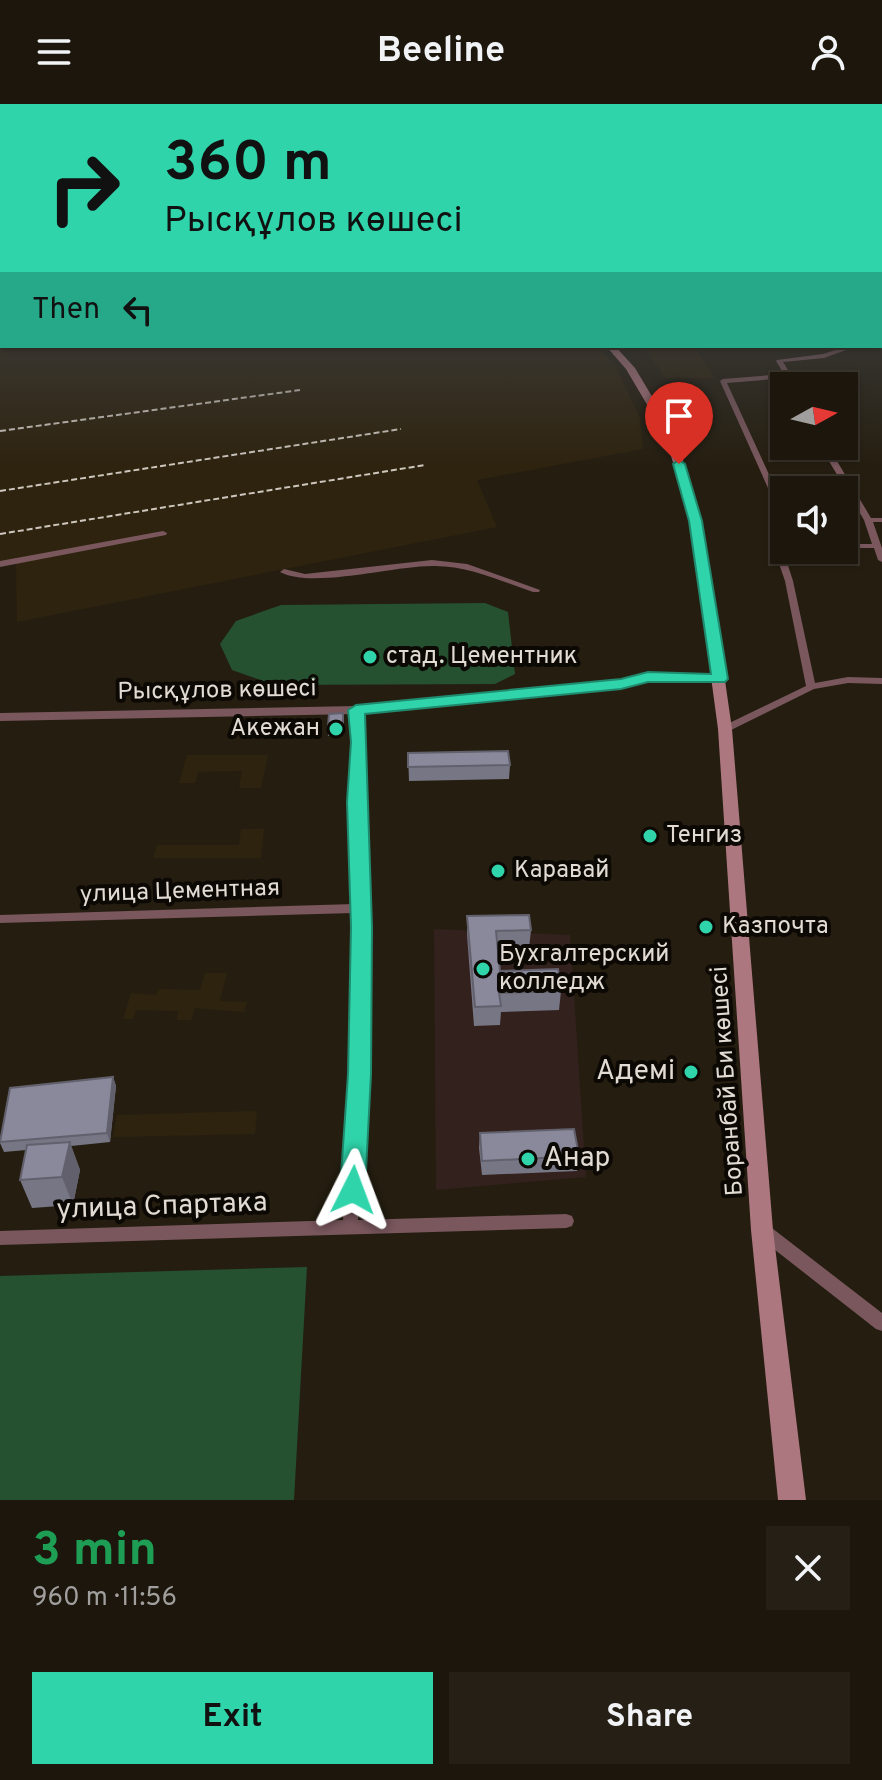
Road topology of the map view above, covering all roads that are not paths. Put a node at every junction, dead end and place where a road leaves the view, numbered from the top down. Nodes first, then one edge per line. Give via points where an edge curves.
1 (612, 348) edge
2 (848, 348) edge
3 (786, 372) edge
4 (770, 377) edge
5 (832, 460) edge
6 (770, 484) edge
7 (868, 520) junction
8 (882, 520) edge
9 (163, 533) dead end
10 (858, 546) edge
11 (875, 546) junction
12 (882, 560) edge
13 (0, 564) edge
14 (783, 564) edge
15 (284, 572) dead end
16 (536, 590) dead end
17 (720, 679) junction
18 (882, 681) edge
19 (811, 687) junction
20 (356, 710) junction
21 (0, 717) edge
22 (725, 729) junction
23 (361, 908) junction
24 (0, 919) edge
25 (566, 1221) dead end
26 (350, 1227) junction
27 (762, 1230) junction
28 (0, 1238) edge
29 (882, 1323) edge
30 (792, 1500) edge

1 - 17 main road, Боранбай Би көшесі via 670,435 696,521
2 - 3 street via 779,361
4 - 6 street via 723,381
5 - 7 street
7 - 8 street
7 - 11 street
9 - 13 street
10 - 11 street
11 - 12 street
14 - 19 street
15 - 16 street via 305,577 432,563 464,566
17 - 20 street, Рысқұлов көшесі via 648,677
17 - 22 main road, Боранбай Би көшесі
18 - 19 street
19 - 22 street
20 - 21 street, Рысқұлов көшесі
20 - 23 street
22 - 27 main road, Боранбай Би көшесі
23 - 24 street, улица Цементная
23 - 26 street via 360,1074
25 - 26 street, улица Спартака
26 - 28 street, улица Спартака
27 - 29 street
27 - 30 main road, Боранбай Би көшесі

